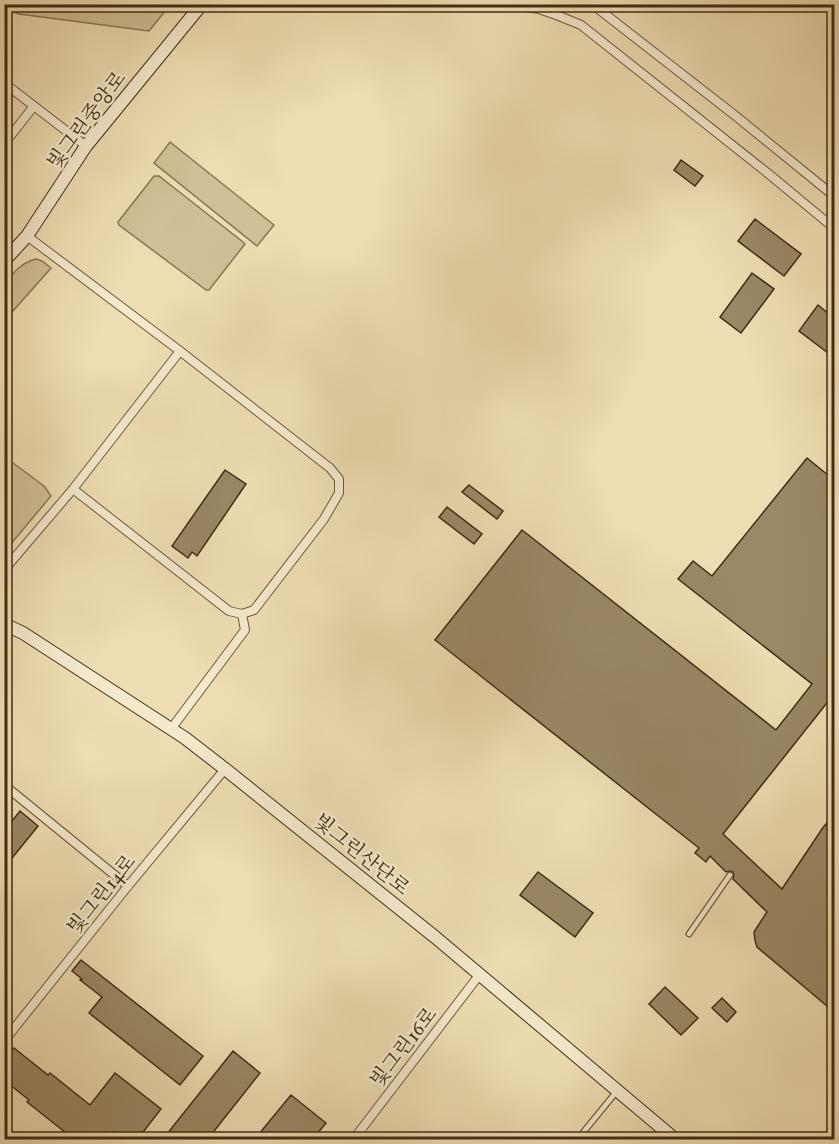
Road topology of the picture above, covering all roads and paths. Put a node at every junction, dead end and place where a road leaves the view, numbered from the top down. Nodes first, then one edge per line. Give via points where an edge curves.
1 (202, 4) edge
2 (506, 4) edge
3 (592, 4) edge
4 (4, 83) edge
5 (34, 106) junction
6 (4, 144) edge
7 (86, 146) junction
8 (834, 196) edge
9 (834, 228) edge
10 (27, 236) junction
11 (4, 261) edge
12 (180, 351) junction
13 (73, 489) junction
14 (4, 570) edge
15 (242, 614) junction
16 (4, 624) edge
17 (171, 729) junction
18 (225, 769) junction
19 (4, 785) edge
20 (730, 875) dead end
21 (128, 885) junction
22 (689, 934) dead end
23 (480, 975) junction
24 (4, 1041) edge
25 (617, 1090) junction
26 (353, 1140) edge
27 (577, 1140) edge
28 (676, 1140) edge

1 - 7 street, 빛그린중앙로
2 - 9 street via 539,9 580,26
3 - 8 street
4 - 5 street
5 - 6 street
5 - 7 street
7 - 10 street, 빛그린중앙로
10 - 11 street, 빛그린중앙로
10 - 12 street
12 - 13 street
12 - 15 street via 339,479 339,493 324,519 254,610
13 - 14 street
13 - 15 street via 229,611
15 - 17 street via 244,630
16 - 17 street, 빛그린산단로
17 - 18 street, 빛그린산단로
18 - 21 street, 빛그린14로
18 - 23 street, 빛그린산단로
19 - 21 street
20 - 22 lane
21 - 24 street, 빛그린14로
23 - 25 street, 빛그린산단로
23 - 26 street, 빛그린16로
25 - 27 lane
25 - 28 street, 빛그린산단로

